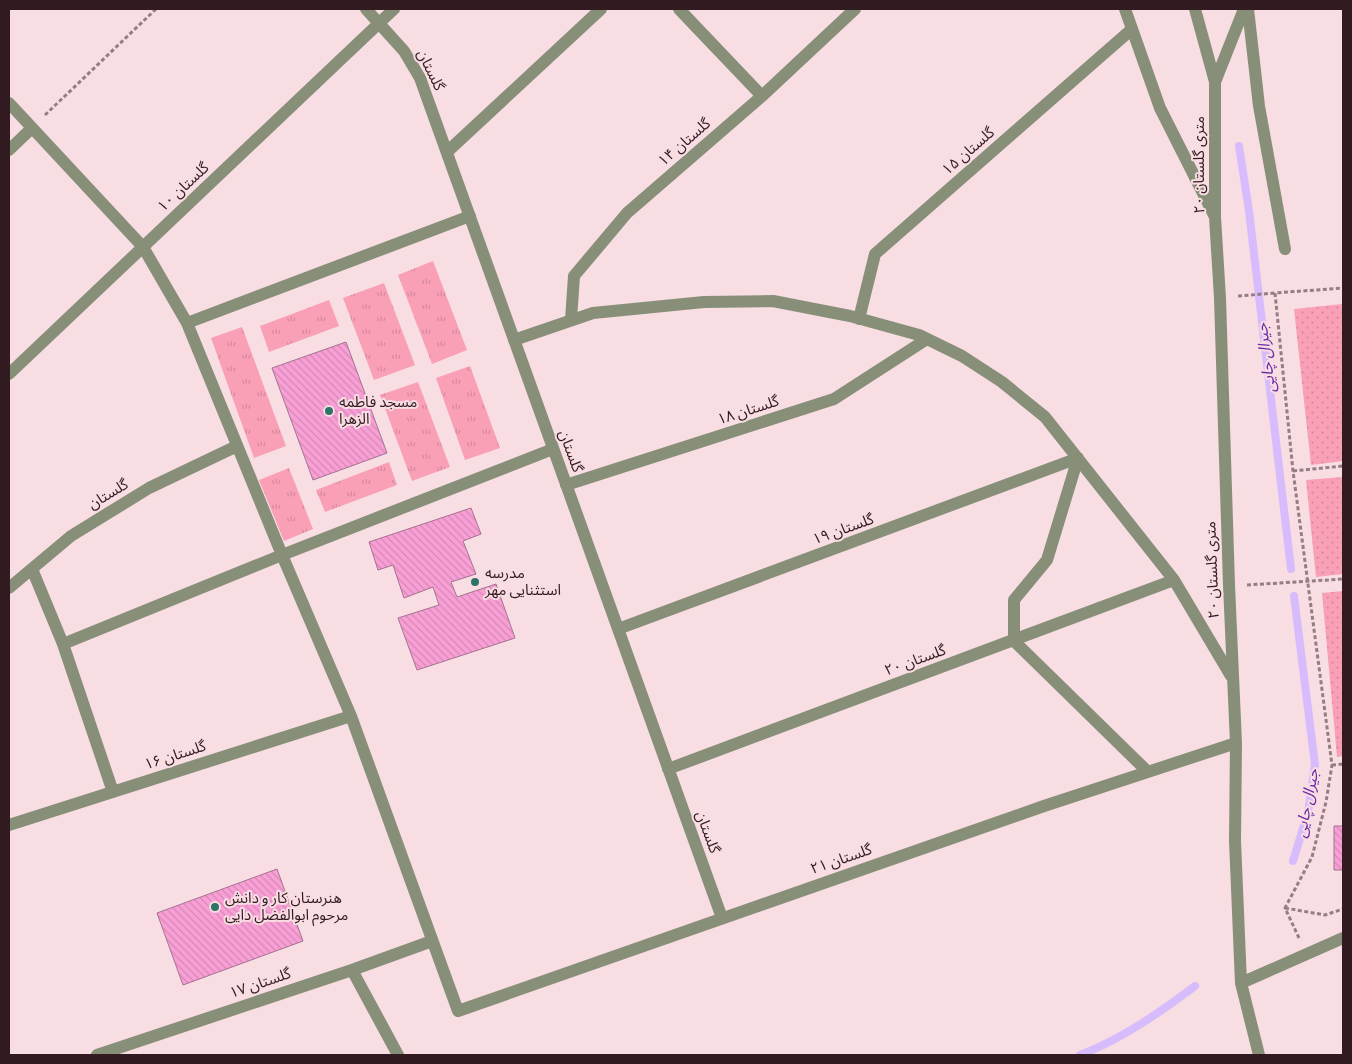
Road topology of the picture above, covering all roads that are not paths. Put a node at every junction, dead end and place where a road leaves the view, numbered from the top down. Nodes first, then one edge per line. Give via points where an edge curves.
1 (366, 9) edge
2 (394, 9) edge
3 (601, 9) edge
4 (679, 9) edge
5 (855, 9) edge
6 (1125, 9) edge
7 (1195, 9) edge
8 (1246, 9) edge
9 (380, 23) junction
10 (1132, 29) junction
11 (1215, 82) junction
12 (762, 96) junction
13 (9, 103) edge
14 (32, 128) junction
15 (9, 150) edge
16 (446, 152) junction
17 (470, 216) junction
18 (1215, 218) junction
19 (143, 247) junction
20 (1285, 249) dead end
21 (859, 319) junction
22 (570, 320) junction
23 (187, 323) junction
24 (927, 339) junction
25 (514, 340) junction
26 (9, 374) edge
27 (237, 446) junction
28 (553, 449) junction
29 (1078, 458) junction
30 (566, 486) junction
31 (282, 556) junction
32 (32, 568) junction
33 (1174, 580) junction
34 (9, 588) edge
35 (618, 630) junction
36 (1014, 640) junction
37 (63, 644) junction
38 (1233, 679) junction
39 (351, 716) junction
40 (1236, 743) junction
41 (668, 769) junction
42 (1148, 772) junction
43 (113, 792) junction
44 (9, 825) edge
45 (722, 918) junction
46 (1343, 938) edge
47 (432, 940) junction
48 (352, 970) junction
49 (1241, 983) junction
50 (97, 1055) edge
51 (398, 1055) edge
52 (1259, 1055) edge

1 - 9 street, گلستان
2 - 9 street, گلستان ۱۰
3 - 16 street
4 - 12 street
5 - 12 street, گلستان ۱۴
6 - 10 street
7 - 11 street, ۲۰ متری گلستان
8 - 11 street, ۲۰ متری گلستان
8 - 20 street via 1259,106
9 - 16 street, گلستان via 404,51 420,78
9 - 19 street, گلستان ۱۰
10 - 18 street via 1160,108
10 - 21 street, گلستان ۱۵ via 875,254
11 - 18 street, ۲۰ متری گلستان
12 - 22 street, گلستان ۱۴ via 627,213 574,276
13 - 14 street
14 - 15 street
14 - 19 street
16 - 17 street, گلستان
17 - 23 street
17 - 25 street, گلستان
18 - 38 street, ۲۰ متری گلستان
19 - 23 street
19 - 26 street, گلستان ۱۰
21 - 22 street via 773,301 704,302 593,313
21 - 24 street
22 - 25 street
23 - 27 street
24 - 29 street via 962,356 1002,382 1045,416
24 - 30 street, گلستان ۱۸ via 834,399
25 - 28 street, گلستان
27 - 31 street
27 - 32 street, گلستان via 149,488 71,536
28 - 30 street, گلستان
28 - 31 street
29 - 33 street
29 - 35 street, گلستان ۱۹
29 - 36 street via 1048,560 1014,600
30 - 35 street, گلستان
31 - 37 street
31 - 39 street
32 - 34 street, گلستان
32 - 37 street
33 - 36 street, گلستان ۲۰
33 - 38 street
35 - 41 street, گلستان
36 - 41 street, گلستان ۲۰
36 - 42 street
37 - 43 street
38 - 40 street, ۲۰ متری گلستان
39 - 43 street, گلستان ۱۶
39 - 47 street
40 - 42 street, گلستان ۲۱
40 - 49 street, ۲۰ متری گلستان via 1235,841
41 - 45 street, گلستان
42 - 45 street, گلستان ۲۱
43 - 44 street, گلستان ۱۶
45 - 47 street, گلستان ۲۱ via 458,1011
46 - 49 street
47 - 48 street, گلستان ۱۷
48 - 50 street, گلستان ۱۷
48 - 51 street
49 - 52 street, ۲۰ متری گلستان

